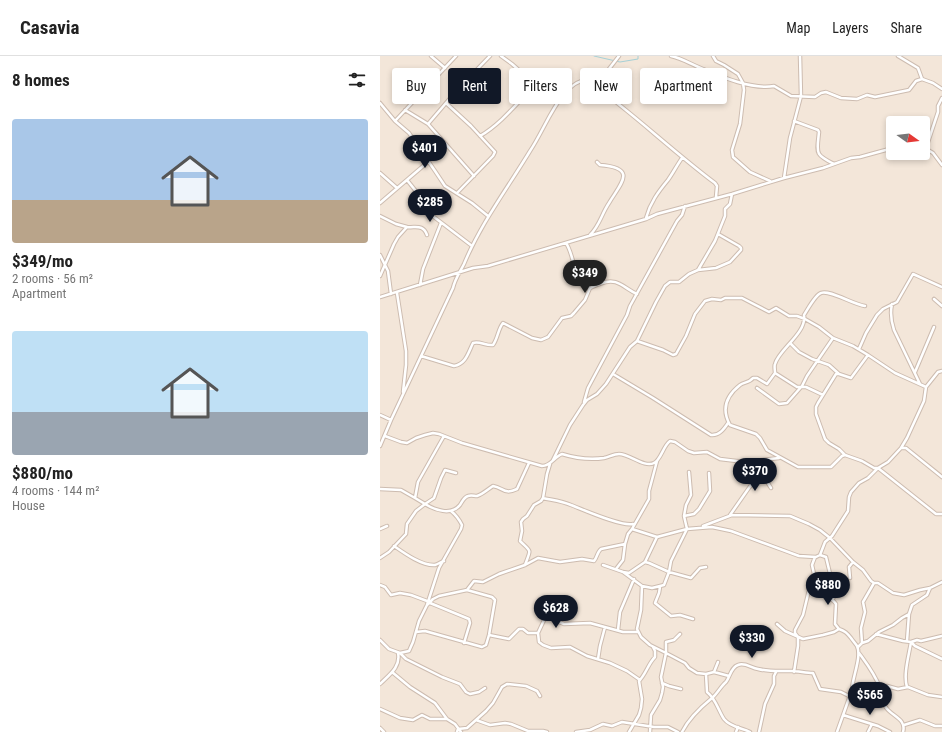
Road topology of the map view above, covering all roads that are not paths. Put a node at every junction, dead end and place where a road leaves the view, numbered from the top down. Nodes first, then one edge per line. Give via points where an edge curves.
1 (431, 56) edge
2 (456, 56) edge
3 (490, 56) edge
4 (500, 56) edge
5 (619, 56) edge
6 (671, 56) edge
7 (714, 56) edge
8 (800, 56) edge
9 (898, 56) edge
10 (445, 68) junction
11 (516, 68) edge
12 (610, 68) edge
13 (922, 79) junction
14 (743, 83) junction
15 (942, 89) edge
16 (801, 96) junction
17 (942, 98) edge
18 (380, 103) edge
19 (446, 103) junction
20 (517, 104) edge
21 (557, 104) edge
22 (618, 104) edge
23 (405, 110) junction
24 (395, 121) junction
25 (794, 121) junction
26 (428, 124) junction
27 (930, 135) edge
28 (480, 136) junction
29 (886, 150) edge
30 (930, 150) edge
31 (682, 158) junction
32 (429, 161) junction
33 (597, 162) dead end
34 (835, 165) junction
35 (942, 165) edge
36 (380, 173) edge
37 (474, 176) junction
38 (784, 178) junction
39 (406, 180) junction
40 (770, 182) junction
41 (397, 188) junction
42 (457, 193) junction
43 (732, 194) junction
44 (716, 197) junction
45 (380, 203) edge
46 (685, 206) junction
47 (380, 216) edge
48 (488, 216) junction
49 (646, 219) junction
50 (441, 223) junction
51 (407, 226) junction
52 (718, 234) junction
53 (427, 235) dead end
54 (589, 236) junction
55 (566, 243) junction
56 (472, 246) junction
57 (380, 255) edge
58 (386, 265) junction
59 (698, 270) junction
60 (461, 272) junction
61 (380, 276) edge
62 (420, 285) junction
63 (590, 288) junction
64 (942, 288) edge
65 (397, 293) junction
66 (391, 294) junction
67 (637, 294) junction
68 (380, 297) edge
69 (934, 299) dead end
70 (892, 304) junction
71 (865, 306) dead end
72 (942, 306) edge
73 (805, 319) junction
74 (934, 327) dead end
75 (833, 338) junction
76 (637, 341) junction
77 (791, 344) junction
78 (859, 349) junction
79 (868, 355) junction
80 (421, 356) junction
81 (818, 362) junction
82 (942, 371) edge
83 (915, 372) junction
84 (775, 373) junction
85 (613, 374) junction
86 (839, 374) junction
87 (921, 384) junction
88 (802, 386) junction
89 (926, 387) junction
90 (757, 388) dead end
91 (403, 395) junction
92 (823, 395) junction
93 (583, 404) junction
94 (380, 415) edge
95 (391, 420) junction
96 (728, 423) junction
97 (385, 436) junction
98 (444, 436) junction
99 (380, 446) edge
100 (901, 448) junction
101 (845, 455) junction
102 (779, 458) junction
103 (763, 460) junction
104 (552, 461) junction
105 (657, 461) junction
106 (529, 463) junction
107 (550, 464) junction
108 (878, 468) junction
109 (689, 472) dead end
110 (456, 473) dead end
111 (709, 473) dead end
112 (762, 473) junction
113 (942, 477) edge
114 (771, 488) dead end
115 (380, 489) edge
116 (415, 498) junction
117 (543, 498) junction
118 (426, 504) junction
119 (451, 511) junction
120 (942, 514) edge
121 (684, 516) junction
122 (730, 516) junction
123 (633, 524) junction
124 (387, 526) dead end
125 (701, 527) junction
126 (380, 528) edge
127 (632, 528) junction
128 (687, 529) junction
129 (657, 537) junction
130 (830, 538) junction
131 (625, 544) junction
132 (394, 546) junction
133 (820, 555) junction
134 (815, 557) junction
135 (380, 558) edge
136 (444, 561) junction
137 (645, 562) junction
138 (853, 562) junction
139 (525, 565) junction
140 (603, 565) dead end
141 (706, 567) dead end
142 (616, 569) dead end
143 (623, 572) junction
144 (669, 572) junction
145 (850, 578) dead end
146 (634, 579) junction
147 (942, 582) edge
148 (813, 583) junction
149 (874, 583) junction
150 (380, 585) edge
151 (642, 586) junction
152 (660, 587) junction
153 (930, 588) junction
154 (467, 590) junction
155 (832, 600) junction
156 (428, 603) junction
157 (909, 614) junction
158 (693, 619) dead end
159 (777, 624) dead end
160 (605, 627) junction
161 (839, 629) junction
162 (618, 630) junction
163 (416, 632) junction
164 (638, 632) junction
165 (538, 633) junction
166 (680, 634) dead end
167 (876, 634) junction
168 (489, 635) junction
169 (942, 636) edge
170 (798, 637) junction
171 (380, 640) edge
172 (907, 641) junction
173 (911, 642) junction
174 (464, 643) junction
175 (862, 643) junction
176 (653, 646) junction
177 (858, 648) junction
178 (857, 651) junction
179 (399, 653) junction
180 (666, 653) junction
181 (598, 659) junction
182 (942, 659) edge
183 (718, 662) dead end
184 (392, 672) junction
185 (714, 672) junction
186 (776, 672) junction
187 (794, 672) junction
188 (706, 674) junction
189 (729, 676) junction
190 (640, 680) junction
191 (662, 682) junction
192 (380, 684) edge
193 (880, 687) junction
194 (485, 688) dead end
195 (907, 688) junction
196 (681, 689) dead end
197 (540, 696) dead end
198 (849, 696) junction
199 (713, 698) junction
200 (942, 698) edge
201 (380, 710) edge
202 (843, 714) junction
203 (447, 719) junction
204 (475, 720) junction
205 (633, 723) junction
206 (872, 724) junction
207 (904, 725) junction
208 (650, 726) junction
209 (942, 726) edge
210 (738, 727) junction
211 (380, 728) edge
212 (457, 731) edge
213 (384, 732) edge
214 (461, 732) edge
215 (547, 732) edge
216 (576, 732) edge
217 (629, 732) edge
218 (650, 732) edge
219 (678, 732) edge
220 (682, 732) edge
221 (736, 732) edge
222 (750, 732) edge
223 (759, 732) edge
224 (837, 732) edge
225 (868, 732) edge
226 (890, 732) edge
227 (903, 732) edge

1 - 10 street
2 - 10 street
3 - 19 street
4 - 11 street
5 - 12 street
6 - 14 street
7 - 14 street via 716,61 738,74
8 - 16 street
9 - 13 street via 918,68
10 - 23 street
13 - 15 street
13 - 16 street via 916,81 910,90 875,97 867,95 857,99 841,98 826,92 814,97
14 - 16 street via 774,86 791,96
14 - 40 street via 740,124 732,150 733,157 750,172
16 - 25 street
17 - 27 street
18 - 24 street
19 - 26 street
19 - 28 street
20 - 28 street via 489,131
21 - 48 street
22 - 31 street
23 - 24 street
23 - 26 street
24 - 32 street via 409,133
25 - 34 street via 818,130 817,151 821,157
25 - 38 street
26 - 37 street
28 - 37 street via 494,152
29 - 34 street via 850,158
30 - 35 street
31 - 44 street via 715,183
31 - 49 street via 650,204
32 - 39 street
32 - 42 street via 445,186
33 - 54 street via 600,165 617,168 624,178 597,227
34 - 38 street
36 - 41 street
37 - 42 street
38 - 40 street
39 - 41 street
39 - 50 street
40 - 43 street
41 - 45 street
42 - 48 street
43 - 44 street
43 - 52 street
44 - 46 street
46 - 49 street
46 - 67 street
47 - 51 street
48 - 56 street
49 - 54 street
50 - 56 street
50 - 62 street via 423,269
51 - 53 street via 422,227
51 - 58 street via 396,241
52 - 59 street
52 - 59 street via 739,246 741,250 735,258 725,264 710,270
54 - 55 street
55 - 60 street
55 - 63 street via 578,275
56 - 60 street
57 - 58 street
58 - 61 street
58 - 66 street
59 - 76 street via 679,282 670,282 665,286
60 - 62 street
60 - 80 street
62 - 65 street
63 - 67 street via 606,281 614,282
63 - 80 street via 585,300 574,313 562,318 548,337 541,340 503,323 493,345 473,343 463,363 459,365 454,366
64 - 70 street via 913,274 897,302
65 - 66 street
65 - 91 street via 406,351
66 - 68 street
67 - 93 street via 588,388
69 - 72 street
70 - 78 street via 877,315
70 - 83 street via 891,321 894,330
71 - 73 street via 829,292 821,292 811,303 804,315
73 - 75 street
73 - 76 street via 789,316 776,308 769,312 742,298 712,299 700,306 676,354
73 - 77 street
74 - 83 street
75 - 78 street
75 - 81 street
76 - 85 street via 630,347
77 - 81 street via 799,352
77 - 84 street via 774,364
78 - 79 street
79 - 86 street via 851,378
79 - 87 street via 895,373
80 - 91 street
81 - 86 street via 828,365
81 - 88 street
82 - 89 street via 938,372
83 - 87 street
84 - 88 street via 797,387
84 - 96 street via 767,384 756,378 741,384 726,399
85 - 93 street via 597,394
85 - 96 street via 711,435 720,433
86 - 92 street via 836,374
87 - 89 street
88 - 90 street via 787,403 779,404
88 - 92 street
89 - 100 street via 919,414
91 - 95 street
92 - 101 street via 816,407 820,428 825,439
93 - 104 street
94 - 95 street
95 - 97 street
96 - 102 street via 756,434 767,450
97 - 98 street via 407,443 433,433
97 - 99 street
98 - 106 street
98 - 116 street via 418,482
100 - 108 street via 888,462
100 - 113 street via 906,448
101 - 102 street via 827,468 798,467
101 - 108 street via 870,467
102 - 103 street
103 - 105 street via 745,462 720,459 706,452 688,451 676,442 670,441
103 - 112 street via 760,468
104 - 105 street via 562,454 573,458 599,458 619,454 647,464
104 - 107 street
105 - 123 street via 645,508
106 - 107 street via 542,466
106 - 119 street via 517,489 506,492 493,486 476,496 469,495
107 - 117 street
108 - 120 street via 936,514
108 - 130 street via 868,478 859,482 851,492 848,511
109 - 121 street via 691,495
110 - 118 street via 445,470 434,498
111 - 121 street via 710,491 694,514
112 - 114 street
112 - 122 street
115 - 116 street via 401,490
116 - 118 street
117 - 123 street via 571,505 621,524
117 - 139 street via 521,522 520,541 530,553
118 - 119 street via 438,510
118 - 132 street via 416,511 407,524 406,534
119 - 136 street via 456,514 462,525
121 - 128 street
122 - 125 street
122 - 130 street via 790,516 814,526
123 - 127 street
124 - 126 street
125 - 128 street
125 - 134 street via 728,530 799,556
127 - 129 street
127 - 131 street
128 - 129 street
128 - 144 street via 671,561
129 - 137 street
130 - 133 street via 825,542
130 - 138 street
131 - 139 street via 601,549 594,561 582,559 560,562 538,558
131 - 142 street via 623,560
132 - 135 street
132 - 136 street via 407,556 420,561 435,565
133 - 134 street
133 - 155 street via 828,560 836,590
134 - 148 street via 812,565
136 - 156 street
137 - 143 street via 629,573
137 - 144 street
138 - 145 street via 849,567
138 - 149 street
139 - 154 street via 483,582 474,581
140 - 143 street
141 - 144 street via 700,568 691,578
143 - 146 street
144 - 152 street via 664,585
146 - 151 street
146 - 162 street via 620,612
147 - 153 street
148 - 155 street
148 - 170 street via 795,630
149 - 153 street via 893,593 904,595
149 - 175 street via 863,602 865,612 861,628
150 - 156 street via 391,595 411,595
151 - 152 street
151 - 164 street
152 - 158 street via 655,603 658,607 671,616 680,614
153 - 157 street via 927,595 912,605
154 - 156 street via 439,596
154 - 168 street via 495,600
155 - 161 street via 836,604 835,624
156 - 163 street
156 - 174 street via 469,619
157 - 167 street
157 - 172 street
159 - 170 street
160 - 162 street
160 - 165 street via 590,623 564,624 547,617
160 - 181 street
161 - 170 street via 823,636 803,639
161 - 177 street via 847,632
162 - 164 street
163 - 174 street via 426,631
163 - 179 street via 409,651
164 - 176 street
165 - 168 street via 528,633 519,629 509,639
165 - 181 street via 539,642 543,645 551,648 570,647
166 - 180 street via 674,640 666,642
167 - 172 street
167 - 175 street
168 - 174 street via 484,647
169 - 173 street
170 - 187 street
171 - 179 street via 389,649
172 - 173 street
173 - 182 street
173 - 195 street via 907,657
175 - 177 street
176 - 180 street
176 - 190 street via 655,657
177 - 178 street
178 - 193 street via 873,670
178 - 198 street
179 - 184 street via 399,659
179 - 194 street via 406,659 460,684 470,694
180 - 188 street via 686,663 696,673
180 - 191 street
181 - 190 street via 627,671
183 - 185 street
184 - 192 street
184 - 203 street via 435,703
185 - 188 street
185 - 189 street
186 - 187 street
186 - 189 street via 740,664 735,666
186 - 223 street
187 - 198 street via 813,674 820,689 841,692
188 - 199 street via 707,692
189 - 199 street
190 - 205 street via 641,708
191 - 196 street
191 - 208 street via 662,693 651,715
193 - 195 street
193 - 207 street via 885,707
195 - 200 street
197 - 204 street via 537,691 526,686 507,684 502,687 486,712
198 - 202 street
199 - 210 street via 724,720
199 - 220 street
201 - 203 street via 400,718 414,720 422,715 430,719
202 - 206 street
202 - 224 street
203 - 212 street via 454,724
204 - 212 street via 467,728
204 - 215 street via 490,725 505,723 528,731
205 - 208 street
205 - 216 street via 622,722 612,726 603,724 590,730
205 - 217 street
206 - 225 street
206 - 226 street
207 - 209 street via 920,720
207 - 227 street
208 - 218 street
208 - 219 street via 668,727
210 - 221 street
210 - 222 street
211 - 213 street
212 - 214 street

